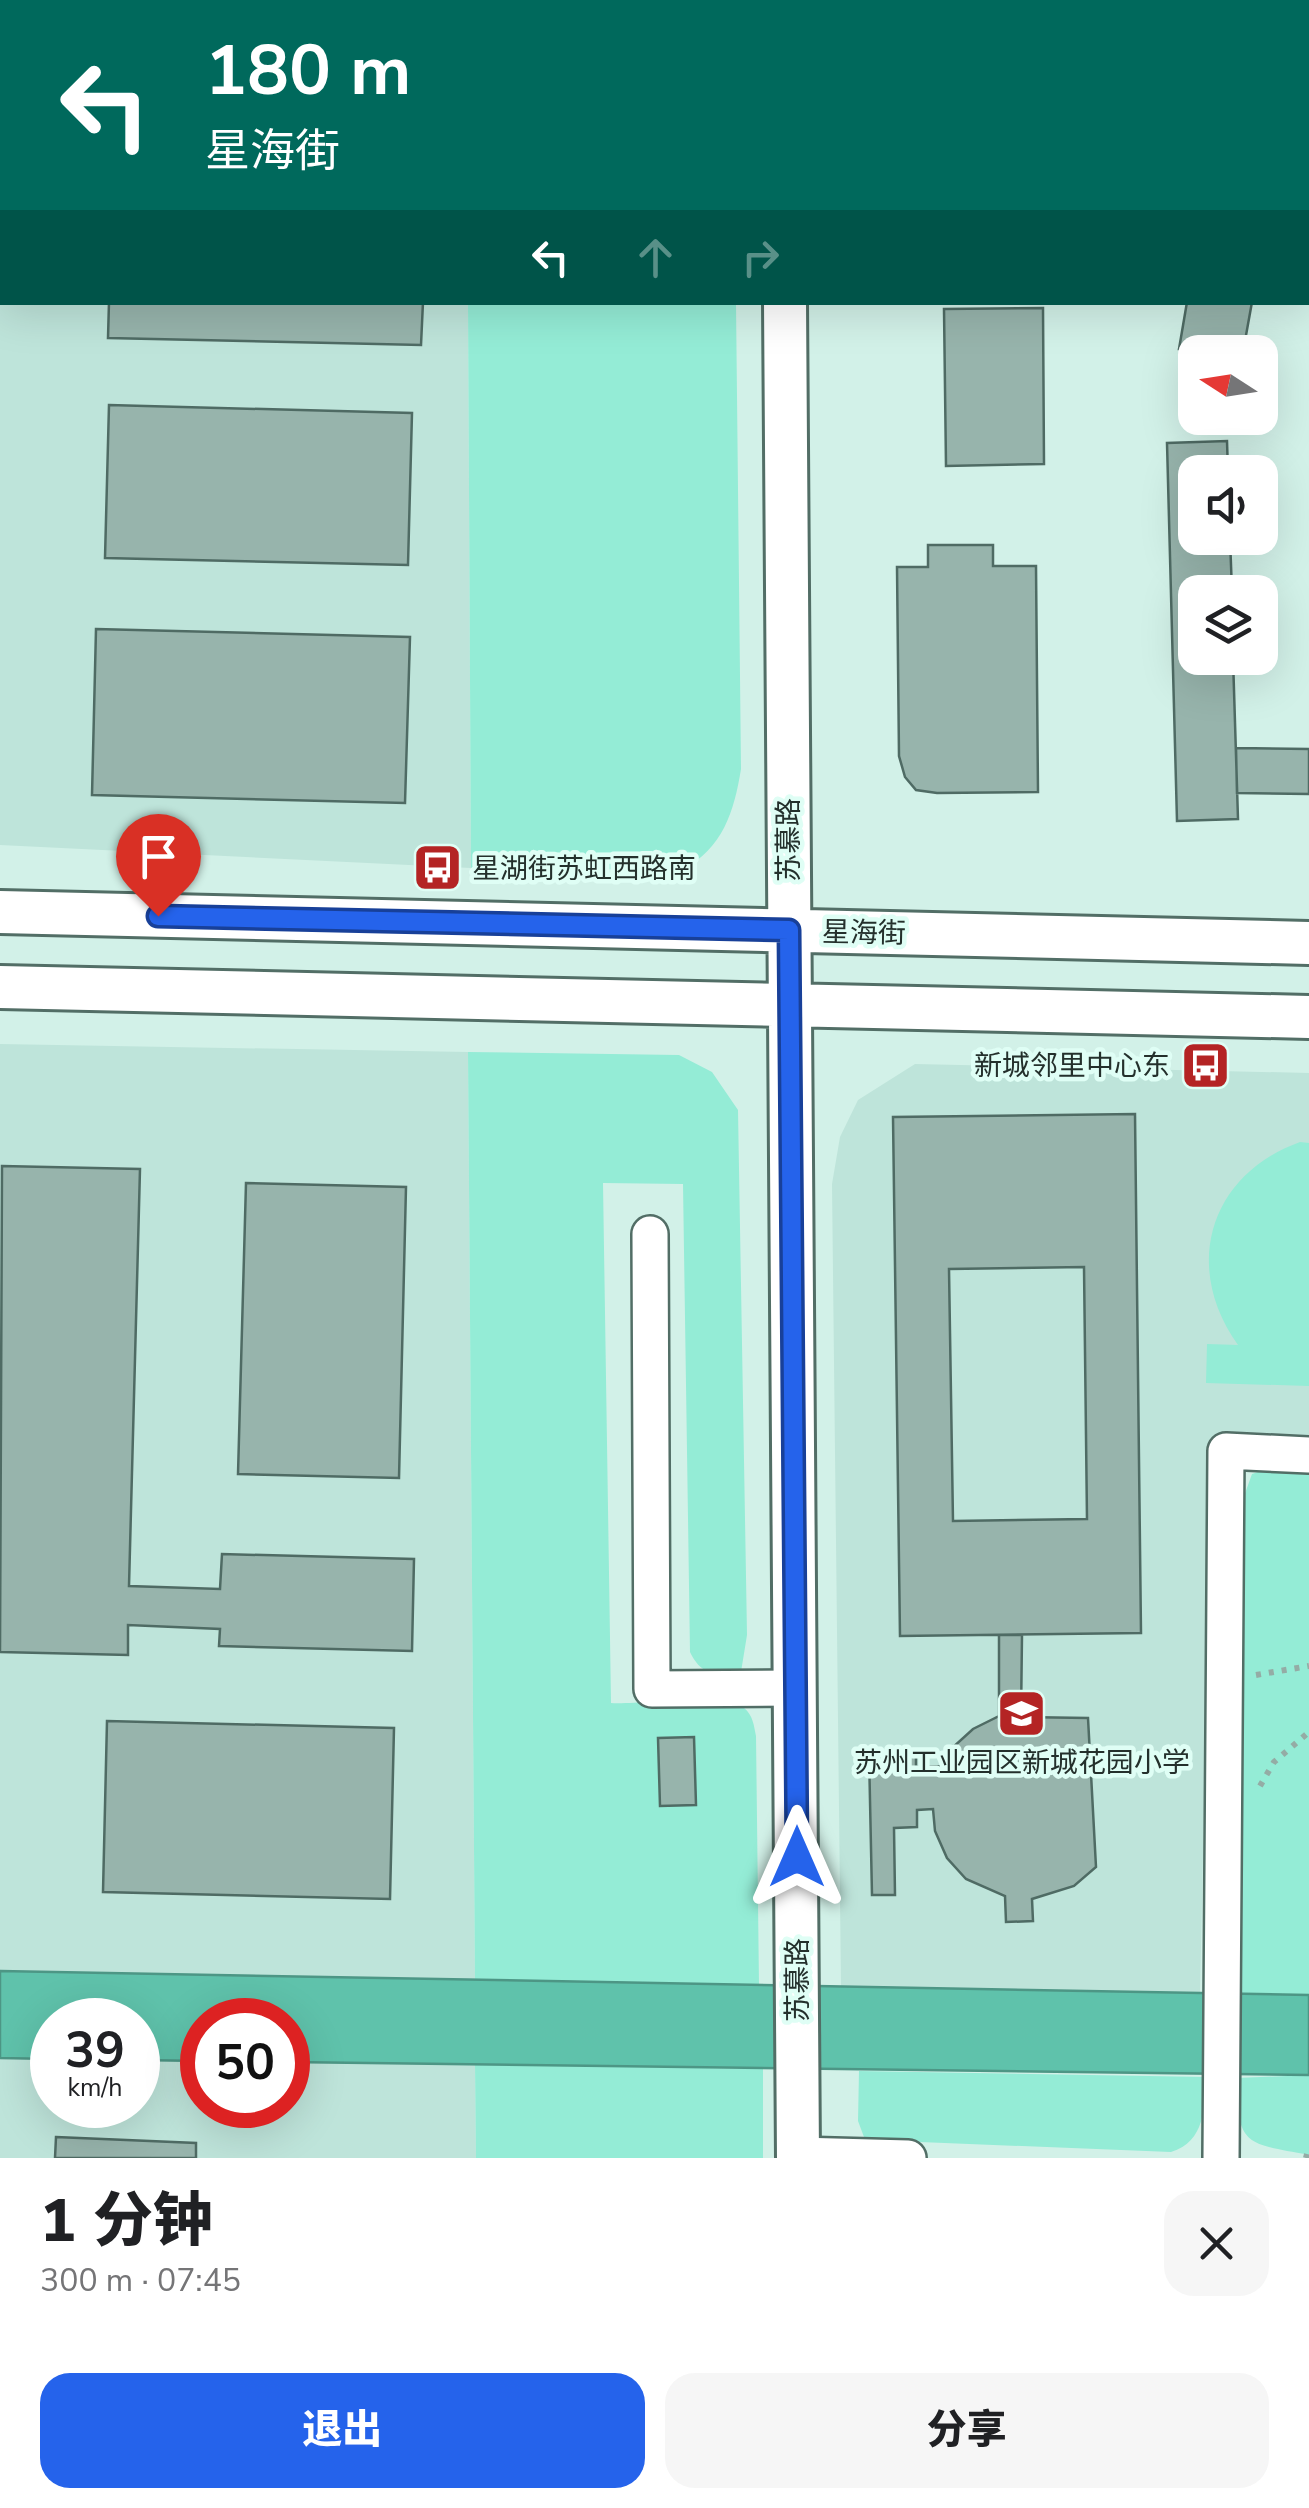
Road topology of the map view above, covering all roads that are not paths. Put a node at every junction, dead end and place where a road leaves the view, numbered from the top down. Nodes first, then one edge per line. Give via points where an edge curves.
1 (785, 305) edge
2 (0, 912) edge
3 (789, 930) junction
4 (1309, 942) edge
5 (0, 987) edge
6 (790, 1005) junction
7 (1309, 1017) edge
8 (650, 1234) dead end
9 (1309, 1455) edge
10 (796, 1688) junction
11 (798, 2157) edge
12 (908, 2158) edge
13 (1221, 2158) edge

1 - 3 main road, 苏慕路
2 - 3 main road, 星海街
3 - 4 main road, 星海街
3 - 6 main road, 苏慕路
5 - 6 main road
6 - 7 main road
6 - 10 main road, 苏慕路
8 - 10 street via 652,1689
9 - 13 street via 1226,1451
10 - 11 main road, 苏慕路
11 - 12 street

